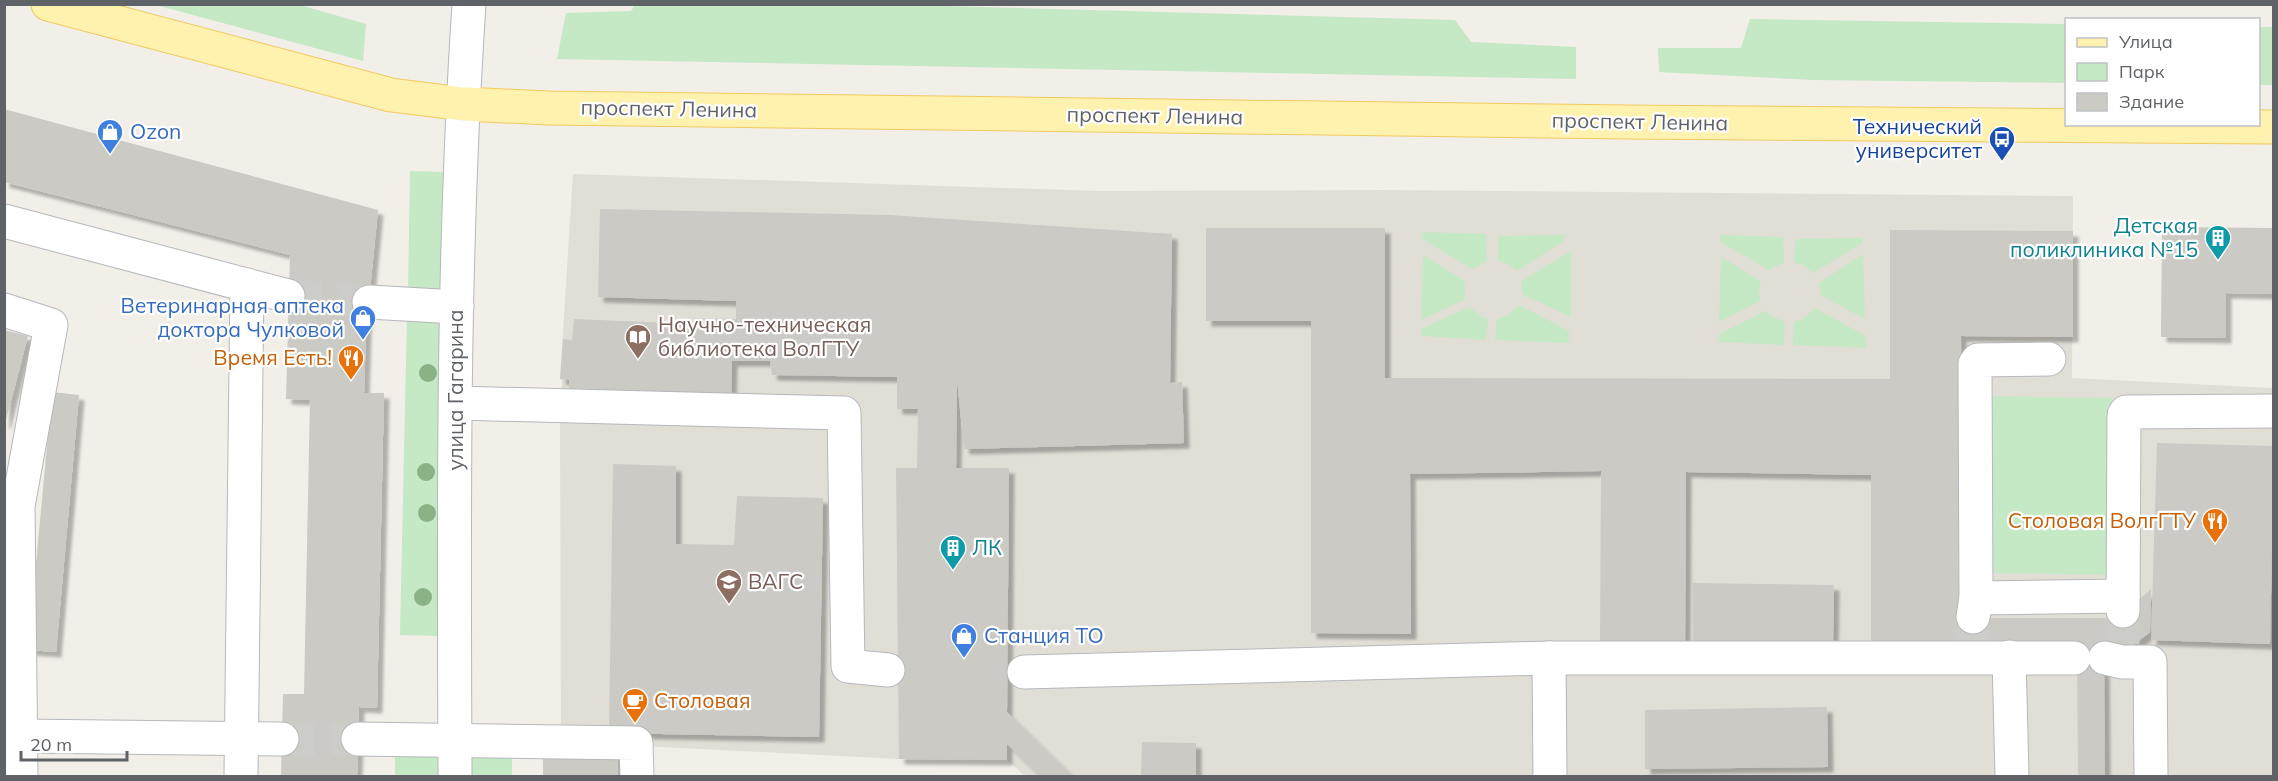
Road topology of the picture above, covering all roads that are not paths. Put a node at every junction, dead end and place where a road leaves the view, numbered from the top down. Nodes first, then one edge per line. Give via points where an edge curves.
1 (48, 4) edge
2 (469, 4) edge
3 (463, 104) junction
4 (2065, 125) edge
5 (2154, 126) edge
6 (2274, 127) edge
7 (4, 221) edge
8 (247, 285) junction
9 (288, 296) tunnel mouth
10 (369, 302) tunnel mouth
11 (456, 307) junction
12 (4, 310) edge
13 (2049, 359) dead end
14 (456, 404) junction
15 (2274, 411) edge
16 (1974, 630) junction
17 (2009, 657) junction
18 (1550, 658) junction
19 (888, 670) dead end
20 (1024, 672) dead end
21 (21, 736) junction
22 (241, 738) junction
23 (282, 739) tunnel mouth
24 (358, 740) tunnel mouth
25 (455, 741) junction
26 (21, 777) edge
27 (241, 777) edge
28 (455, 777) edge
29 (638, 777) edge
30 (1550, 777) edge
31 (2012, 777) edge
32 (2151, 777) edge

1 - 3 main road, проспект Ленина via 391,95
2 - 3 street, улица Гагарина
3 - 4 main road, проспект Ленина
3 - 11 street, улица Гагарина
5 - 6 main road, проспект Ленина
7 - 8 street
8 - 9 street
8 - 22 street
10 - 11 street
11 - 14 street, улица Гагарина
12 - 21 street via 51,325 18,506
13 - 16 street via 1978,360 1975,364
14 - 19 street via 844,413 848,666
14 - 25 street, улица Гагарина
15 - 16 street via 2126,412 2123,603
16 - 17 street
16 - 18 street
17 - 31 street
17 - 32 street via 2106,657 2150,662
18 - 20 street
18 - 30 street
21 - 22 street
21 - 26 street
22 - 23 street
22 - 27 street
24 - 25 street
25 - 28 street, улица Гагарина
25 - 29 street via 636,743

